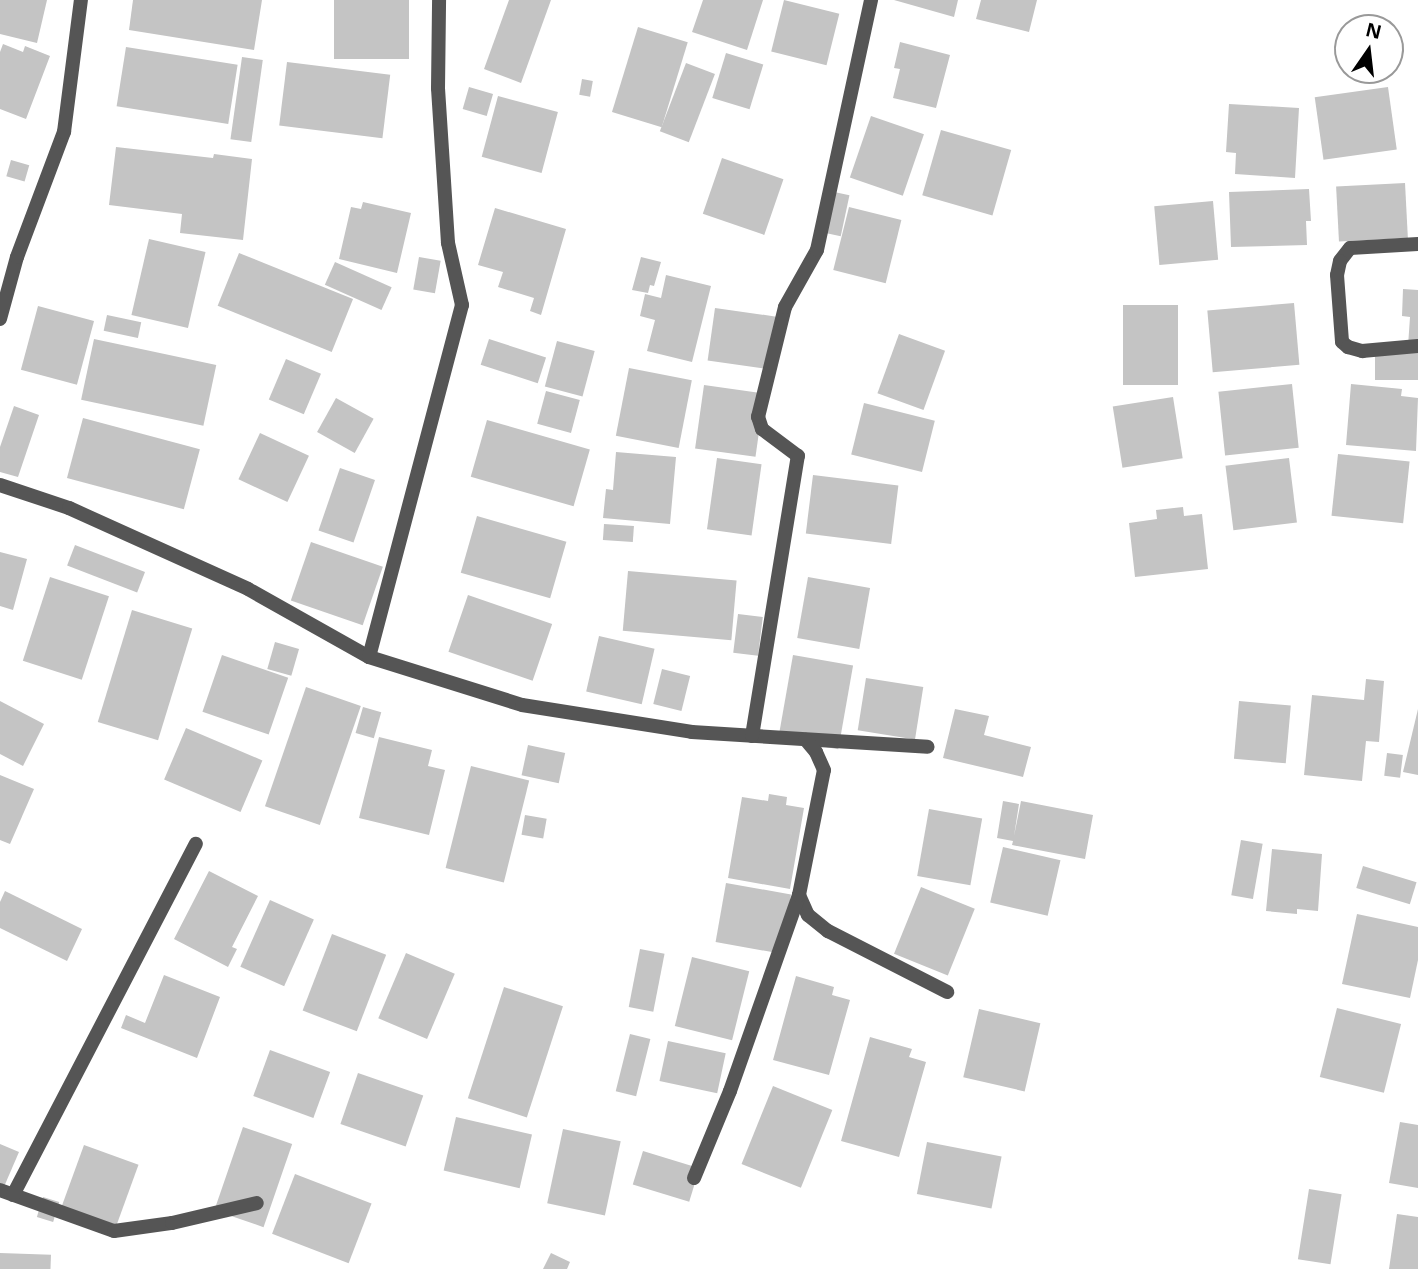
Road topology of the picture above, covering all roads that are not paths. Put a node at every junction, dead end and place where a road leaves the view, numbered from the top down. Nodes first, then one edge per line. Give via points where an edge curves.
1 (81, 0) edge
2 (439, 0) edge
3 (871, 0) edge
4 (1418, 244) edge
5 (0, 319) edge
6 (1418, 346) edge
7 (0, 485) edge
8 (369, 657) junction
9 (752, 736) junction
10 (806, 740) junction
11 (928, 747) dead end
12 (196, 844) dead end
13 (799, 895) junction
14 (947, 992) dead end
15 (694, 1178) dead end
16 (6, 1192) edge
17 (257, 1203) dead end

1 - 5 street via 65,132
2 - 8 street via 438,88 448,243 462,305
3 - 9 street via 817,250 785,307 758,417 762,429 798,456
4 - 6 street via 1350,248 1337,275 1342,342 1362,351
7 - 8 street via 69,508 248,589
8 - 9 street via 522,705 692,732
9 - 10 street
10 - 11 street
10 - 13 street via 824,770
12 - 16 street
13 - 14 street via 808,915 828,932
13 - 15 street
16 - 17 street via 114,1231

